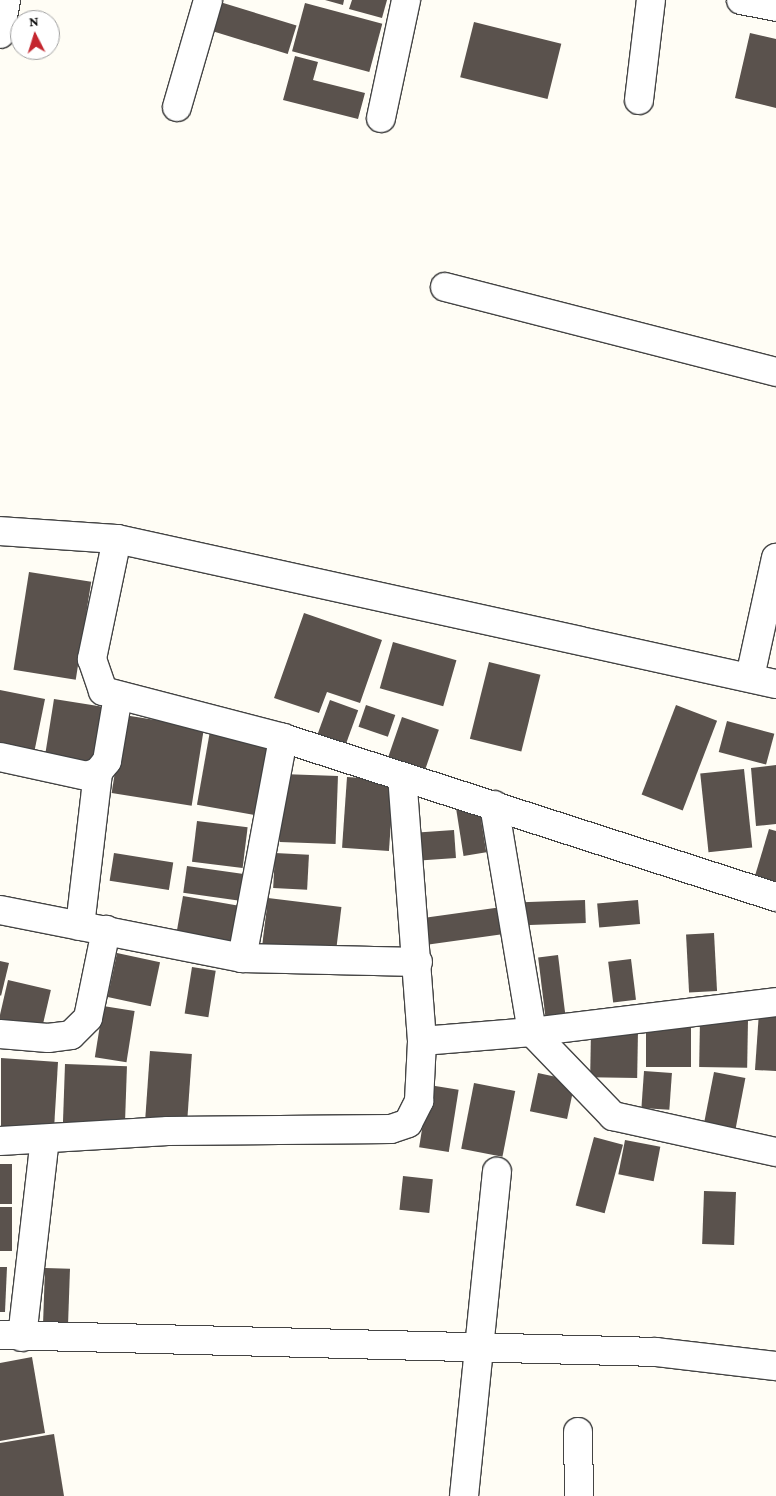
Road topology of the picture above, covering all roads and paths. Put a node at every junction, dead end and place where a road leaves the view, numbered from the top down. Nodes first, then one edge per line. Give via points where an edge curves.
1 (6, 0) edge
2 (208, 0) edge
3 (406, 0) edge
4 (651, 0) edge
5 (741, 0) edge
6 (776, 7) edge
7 (0, 34) edge
8 (639, 100) dead end
9 (178, 107) dead end
10 (381, 118) dead end
11 (445, 288) dead end
12 (776, 372) edge
13 (0, 532) edge
14 (117, 539) junction
15 (776, 558) edge
16 (750, 677) junction
17 (776, 684) edge
18 (118, 696) junction
19 (283, 738) junction
20 (0, 757) edge
21 (98, 772) junction
22 (402, 778) junction
23 (494, 805) junction
24 (776, 897) edge
25 (0, 910) edge
26 (93, 928) junction
27 (242, 958) junction
28 (418, 962) junction
29 (776, 1002) edge
30 (532, 1032) junction
31 (0, 1034) edge
32 (422, 1041) junction
33 (45, 1139) junction
34 (0, 1142) edge
35 (776, 1152) edge
36 (497, 1172) dead end
37 (11, 1336) edge
38 (479, 1346) junction
39 (776, 1366) edge
40 (578, 1432) dead end
41 (464, 1496) edge
42 (579, 1496) edge

1 - 7 street
2 - 9 street
3 - 10 street
4 - 8 street
5 - 6 street
11 - 12 street
13 - 14 street
14 - 16 street
14 - 18 street via 92,659 103,691
15 - 16 street
16 - 17 street
18 - 19 street
18 - 21 street via 106,762
19 - 22 street
19 - 27 street
20 - 21 street via 87,776
21 - 26 street
22 - 23 street
22 - 28 street
23 - 24 street
23 - 30 street
25 - 26 street
26 - 27 street
26 - 31 street via 88,1018 71,1035 48,1038
27 - 28 street
28 - 32 street
29 - 30 street
30 - 32 street
30 - 35 street via 613,1116
32 - 33 street via 419,1101 408,1123 391,1129 168,1131
33 - 34 street
33 - 37 street
36 - 38 street
37 - 38 street
38 - 39 street via 656,1352
38 - 41 street
40 - 42 street

